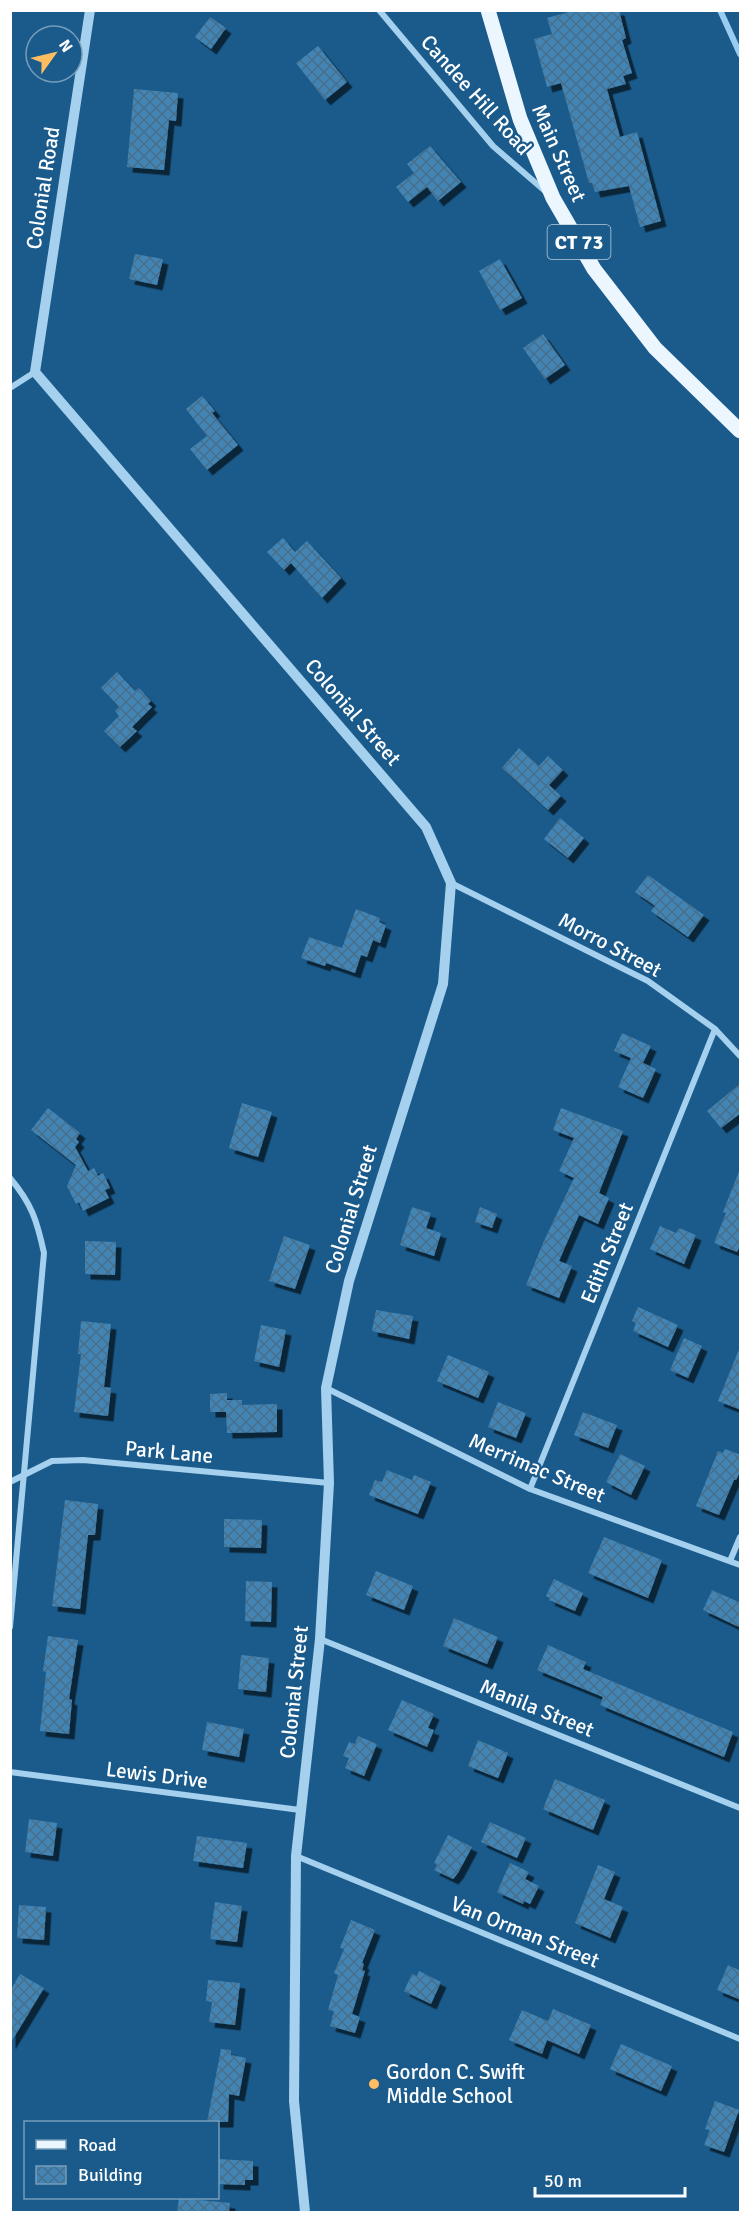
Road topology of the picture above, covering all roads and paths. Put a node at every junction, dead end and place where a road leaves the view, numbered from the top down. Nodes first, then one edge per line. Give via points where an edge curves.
1 (90, 10) edge
2 (379, 10) edge
3 (489, 10) edge
4 (553, 198) junction
5 (35, 372) junction
6 (10, 388) edge
7 (741, 431) edge
8 (451, 883) junction
9 (715, 1029) junction
10 (741, 1056) edge
11 (10, 1178) edge
12 (326, 1388) junction
13 (26, 1474) junction
14 (10, 1482) edge
15 (329, 1483) junction
16 (530, 1489) junction
17 (741, 1537) edge
18 (730, 1561) junction
19 (741, 1565) edge
20 (10, 1627) edge
21 (320, 1639) junction
22 (10, 1772) edge
23 (741, 1808) edge
24 (300, 1810) junction
25 (296, 1856) junction
26 (741, 2040) edge
27 (305, 2212) edge

1 - 5 street, Colonial Road
2 - 4 street, Candee Hill Road via 493,146
3 - 4 main road, Main Street / CT 73 via 520,119
4 - 7 main road, Main Street / CT 73 via 594,269 655,348
5 - 6 street
5 - 8 street, Colonial Street via 426,827
8 - 9 street, Morro Street via 648,981
8 - 12 street, Colonial Street via 443,984 349,1281
9 - 10 street, Morro Street
9 - 16 street, Edith Street
11 - 13 street via 26,1196 44,1253
12 - 15 street, Colonial Street
12 - 16 street, Merrimac Street
13 - 14 street, Park Lane
13 - 15 street, Park Lane via 52,1461 83,1460
13 - 20 street
15 - 21 street, Colonial Street
16 - 18 street, Merrimac Street
17 - 18 street
18 - 19 street, Merrimac Street
21 - 23 street, Manila Street
21 - 24 street, Colonial Street
22 - 24 street, Lewis Drive
24 - 25 street, Colonial Street
25 - 26 street, Van Orman Street
25 - 27 street, Colonial Street via 294,2101

